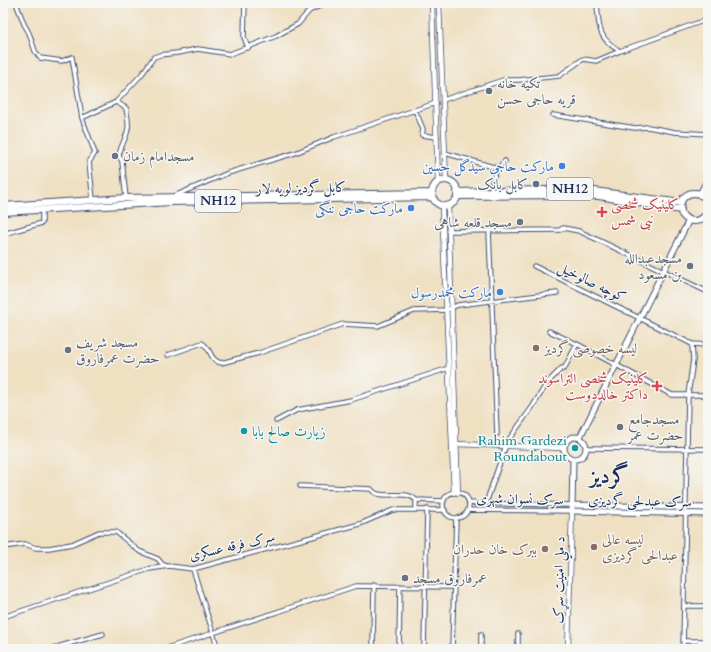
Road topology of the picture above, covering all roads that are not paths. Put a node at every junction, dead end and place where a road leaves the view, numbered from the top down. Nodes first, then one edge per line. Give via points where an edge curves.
1 (16, 3) edge
2 (245, 3) edge
3 (326, 3) edge
4 (432, 3) edge
5 (439, 3) edge
6 (597, 3) edge
7 (708, 19) edge
8 (248, 48) junction
9 (620, 51) junction
10 (443, 100) junction
11 (116, 102) junction
12 (436, 102) junction
13 (415, 110) junction
14 (553, 115) dead end
15 (82, 118) junction
16 (708, 134) edge
17 (437, 137) junction
18 (445, 153) junction
19 (505, 161) dead end
20 (497, 168) junction
21 (446, 180) junction
22 (708, 180) edge
23 (438, 182) junction
24 (492, 191) junction
25 (457, 194) junction
26 (432, 195) junction
27 (700, 195) junction
28 (126, 198) junction
29 (172, 198) junction
30 (93, 200) junction
31 (708, 204) edge
32 (3, 206) edge
33 (445, 206) junction
34 (681, 207) junction
35 (42, 209) junction
36 (708, 209) edge
37 (3, 212) edge
38 (688, 220) junction
39 (448, 231) junction
40 (489, 231) junction
41 (3, 234) edge
42 (534, 266) dead end
43 (664, 270) junction
44 (708, 292) edge
45 (558, 293) dead end
46 (492, 300) junction
47 (451, 308) junction
48 (446, 310) junction
49 (640, 318) junction
50 (549, 331) dead end
51 (578, 344) junction
52 (692, 344) junction
53 (708, 344) edge
54 (168, 355) dead end
55 (616, 365) junction
56 (449, 368) junction
57 (688, 395) junction
58 (708, 395) edge
59 (276, 421) dead end
60 (497, 434) dead end
61 (580, 437) junction
62 (456, 444) junction
63 (505, 446) junction
64 (563, 448) junction
65 (586, 448) junction
66 (688, 448) junction
67 (708, 449) edge
68 (573, 459) junction
69 (300, 486) dead end
70 (456, 493) junction
71 (416, 500) junction
72 (444, 501) junction
73 (469, 503) junction
74 (486, 503) junction
75 (572, 505) junction
76 (686, 508) junction
77 (708, 508) edge
78 (416, 509) junction
79 (427, 509) junction
80 (445, 510) junction
81 (468, 510) junction
82 (572, 511) junction
83 (686, 514) junction
84 (708, 514) edge
85 (456, 518) junction
86 (3, 547) edge
87 (169, 566) junction
88 (193, 569) junction
89 (374, 585) junction
90 (400, 586) junction
91 (426, 587) junction
92 (454, 588) junction
93 (684, 606) junction
94 (708, 606) edge
95 (3, 617) edge
96 (103, 634) dead end
97 (212, 634) junction
98 (481, 634) dead end
99 (518, 634) dead end
100 (3, 635) edge
101 (683, 641) junction
102 (708, 641) edge
103 (7, 649) edge
104 (50, 649) edge
105 (164, 649) edge
106 (218, 649) edge
107 (373, 649) edge
108 (399, 649) edge
109 (424, 649) edge
110 (452, 649) edge
111 (481, 649) edge
112 (518, 649) edge
113 (568, 649) edge
114 (683, 649) edge

1 - 15 street via 40,58 62,61 72,57
2 - 8 street via 244,37
3 - 8 street via 309,12 298,24
4 - 12 street
5 - 10 street
6 - 9 street via 599,31 612,47
7 - 9 street
8 - 11 street via 230,54 198,49 160,54 154,57
9 - 10 street via 596,61 583,59 559,76 503,80
10 - 18 street
11 - 15 street
11 - 28 street via 126,108 128,118 128,128 120,146 119,156 122,160
12 - 13 street
12 - 17 street
13 - 17 street via 423,129 422,135
13 - 29 street via 295,153 228,173
14 - 16 street via 635,128 648,127
15 - 30 street via 95,153 89,162
17 - 23 street
18 - 20 street
18 - 21 street
19 - 20 street
20 - 24 street via 492,180
21 - 23 highway
21 - 25 highway via 454,184
22 - 27 highway
23 - 26 highway
24 - 25 highway, NH12
24 - 34 highway, NH12 via 580,189
25 - 33 highway via 453,203
25 - 34 highway, NH12 via 599,196
26 - 29 highway, کابل گردیز لویه لار / NH12
26 - 33 highway via 437,204
26 - 35 highway, کابل گردیز لویه لار / NH12 via 171,202
27 - 31 highway
27 - 34 highway via 688,195
28 - 29 highway, کابل گردیز لویه لار / NH12
28 - 30 highway, کابل گردیز لویه لار / NH12
30 - 32 highway, کابل گردیز لویه لار / NH12
31 - 36 highway
33 - 39 street
33 - 48 street
34 - 38 highway
35 - 37 highway, کابل گردیز لویه لار / NH12
35 - 41 street via 42,223
36 - 38 highway via 701,219
38 - 43 main road
39 - 40 street
39 - 47 street
40 - 43 street via 568,228
40 - 46 street
42 - 49 street, کوچه صالوخیل
43 - 44 street
43 - 49 main road
45 - 46 street
46 - 47 street
46 - 60 street
47 - 48 street
47 - 62 street
48 - 54 street via 414,311 378,326 343,324 222,363 211,357 207,346 202,343
48 - 56 street
49 - 52 street, کوچه صالوخیل
49 - 55 main road
50 - 51 street
51 - 55 street
51 - 63 street via 564,369 562,368 547,383
52 - 53 street
52 - 57 street via 693,360
55 - 57 street via 672,394
55 - 61 main road
56 - 59 street via 351,400 297,410
56 - 70 street
57 - 58 street
57 - 66 street
61 - 64 main road via 569,438
61 - 65 main road
62 - 63 street
62 - 70 street
63 - 64 street
63 - 74 street
64 - 68 main road via 566,455
65 - 66 street
65 - 68 main road via 584,455
66 - 67 street
66 - 76 street
68 - 75 main road
69 - 71 street via 372,489 378,494 408,495
70 - 72 street
70 - 73 street via 465,496
71 - 72 street
71 - 78 street
72 - 80 street
73 - 74 street, سرک نسوان شهری
73 - 81 street
74 - 75 street, سرک نسوان شهری
75 - 76 main road
75 - 82 main road
76 - 77 main road
76 - 83 street
78 - 79 street, سرک فرقه عسکری
78 - 88 street, سرک فرقه عسکری via 392,510 360,524
79 - 80 street, سرک فرقه عسکری
79 - 91 street
80 - 85 street via 448,515
81 - 82 street, سرک نسوان شهری
81 - 85 street
82 - 83 main road, سرک عبدلحی گردیزی
82 - 113 street, د ملي امنیت سړک
83 - 84 main road, سرک عبدلحی گردیزی
83 - 93 street
85 - 92 street
86 - 87 street via 25,544 36,548 49,548 72,544 99,532 116,532 139,551
87 - 88 street, سرک فرقه عسکری
87 - 95 street, سرک فرقه عسکری via 149,570
88 - 97 street
89 - 90 street
89 - 97 street via 356,586
89 - 107 street
90 - 91 street
90 - 108 street
91 - 92 street
91 - 109 street
92 - 110 street
93 - 94 street
93 - 101 street
96 - 104 street
97 - 105 street
97 - 106 street
98 - 111 street
99 - 112 street
100 - 103 street
101 - 102 street
101 - 114 street

